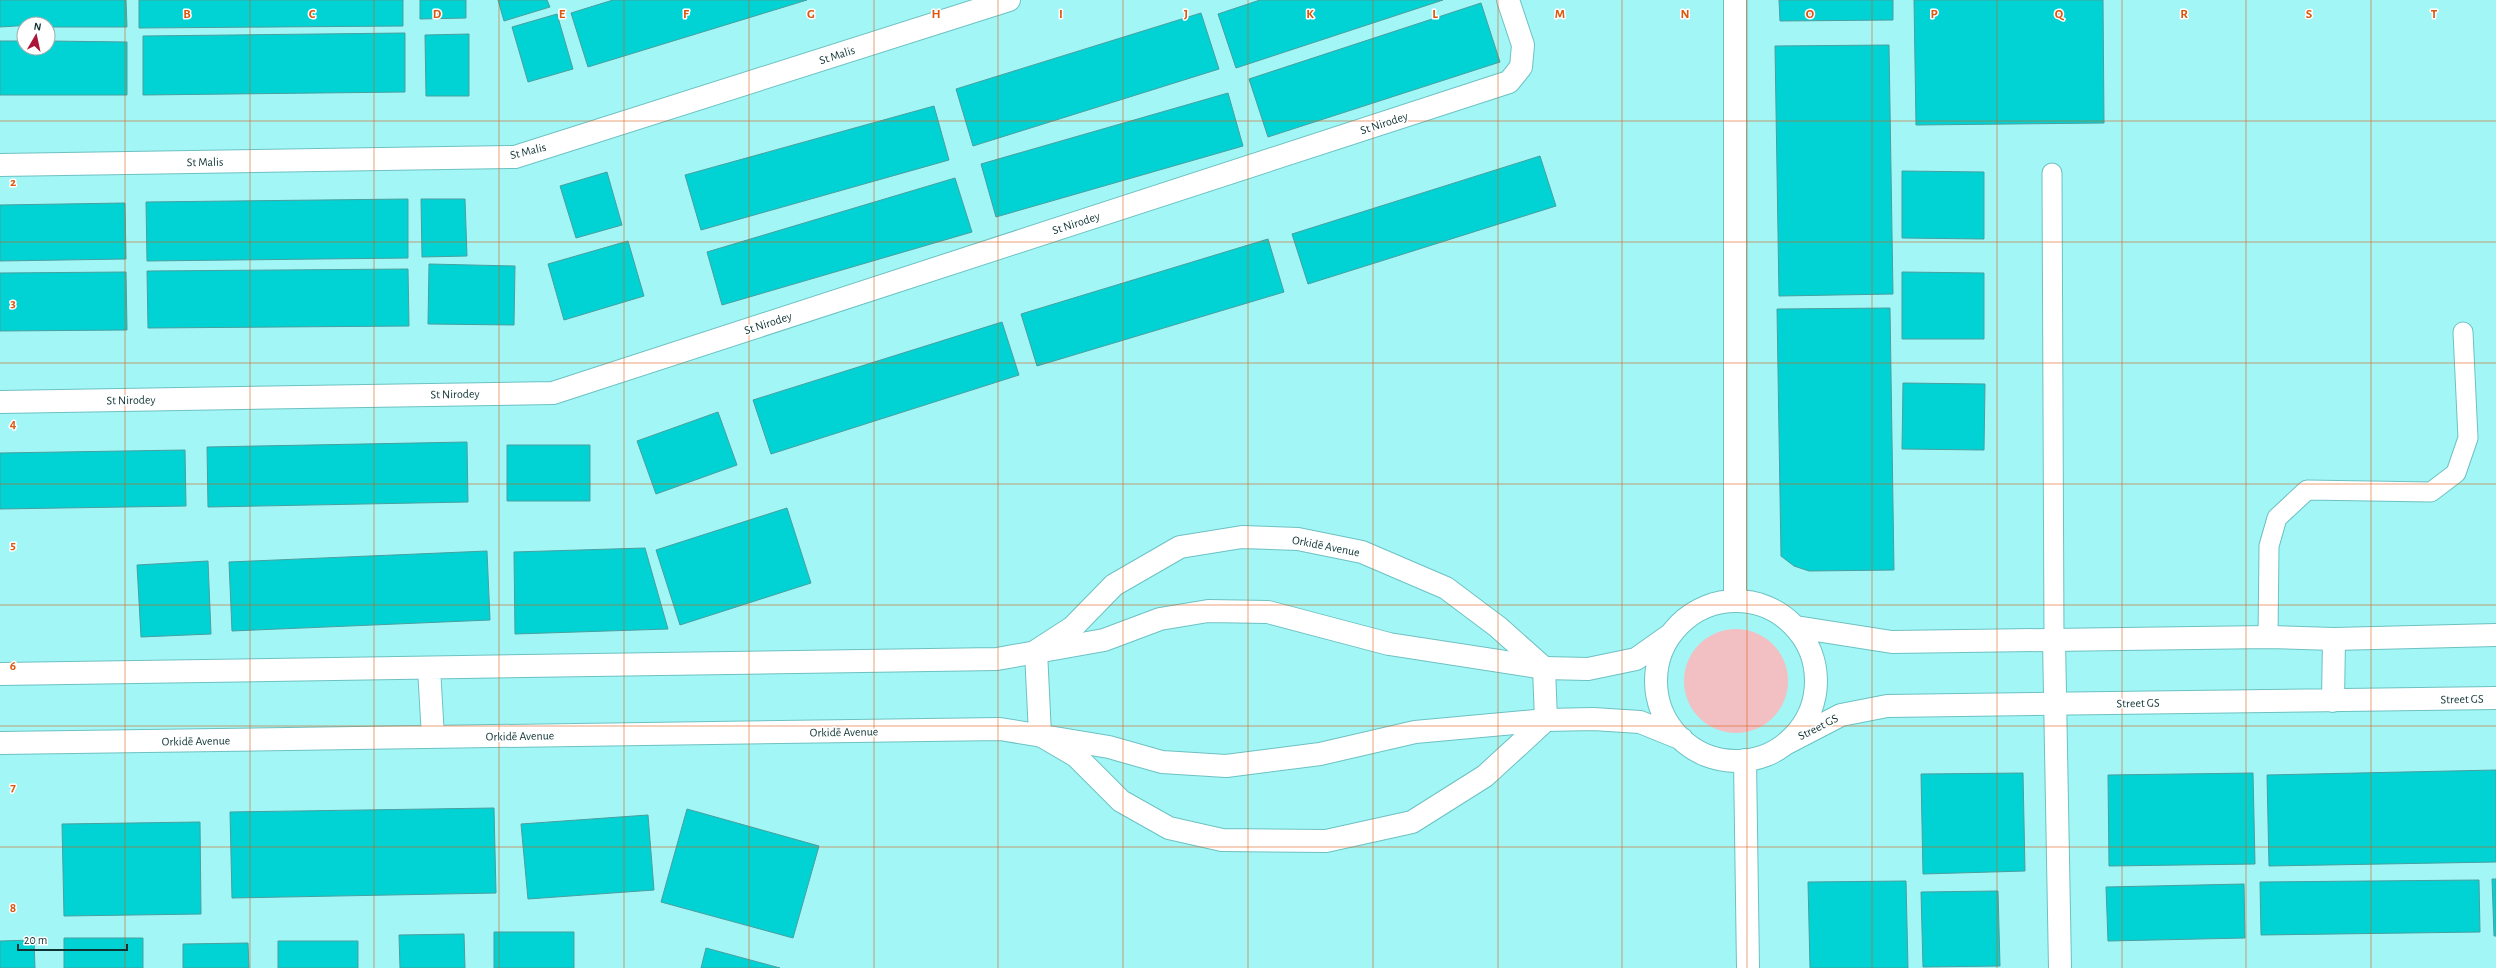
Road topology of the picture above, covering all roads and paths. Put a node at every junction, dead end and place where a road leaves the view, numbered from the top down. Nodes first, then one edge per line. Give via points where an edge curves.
1 (1009, 0) edge
2 (1508, 0) edge
3 (1735, 0) edge
4 (0, 165) edge
5 (2052, 173) dead end
6 (2463, 332) dead end
7 (0, 402) edge
8 (1736, 600) junction
9 (1796, 627) junction
10 (1670, 635) junction
11 (2496, 635) edge
12 (2268, 636) junction
13 (2334, 639) junction
14 (2054, 640) junction
15 (1036, 651) junction
16 (429, 668) junction
17 (1544, 668) junction
18 (0, 674) edge
19 (2496, 698) edge
20 (2333, 701) junction
21 (2055, 704) junction
22 (1546, 720) junction
23 (1040, 735) junction
24 (433, 737) junction
25 (1682, 740) junction
26 (0, 743) edge
27 (1787, 743) junction
28 (1744, 760) junction
29 (1748, 968) edge
30 (2060, 968) edge

1 - 4 street, St Malis via 516,157
2 - 7 street, St Nirodey via 1523,46 1521,67 1509,82 553,393
3 - 8 street
5 - 14 lane
6 - 12 lane via 2468,438 2456,474 2431,492 2307,490 2277,518 2269,546
8 - 9 street via 1769,608 1783,615
8 - 10 street via 1716,603 1698,610
9 - 14 street via 1892,642
9 - 27 street via 1806,640 1814,661 1817,684 1813,706 1802,727
10 - 17 street, Orkidē Avenue via 1636,659 1588,669
10 - 25 street via 1660,656 1656,678 1659,701 1667,722
11 - 13 street
12 - 13 street
12 - 14 street
13 - 20 street
14 - 21 street
15 - 16 street, Orkidē Avenue via 997,659
15 - 17 street, Orkidē Avenue via 1104,640 1160,619 1208,610 1268,612 1389,644
15 - 17 street, Orkidē Avenue via 1073,626 1114,585 1180,547 1242,537 1298,539 1362,552 1439,585 1498,627
15 - 23 street
16 - 18 street, Orkidē Avenue
16 - 24 street
17 - 22 street
19 - 20 street, Street GS
20 - 21 street, Street GS
21 - 27 street, Street GS via 1887,706 1841,715
21 - 30 street
22 - 23 street, Orkidē Avenue via 1415,732 1320,754 1226,766 1162,762 1109,747
22 - 23 street, Orkidē Avenue via 1485,776 1412,822 1326,841 1222,840 1169,828 1121,801 1076,756
22 - 25 street, Orkidē Avenue via 1640,722
23 - 24 street, Orkidē Avenue via 1000,729
24 - 26 street, Orkidē Avenue
25 - 28 street via 1701,752 1722,759
27 - 28 street via 1767,755
28 - 29 street

